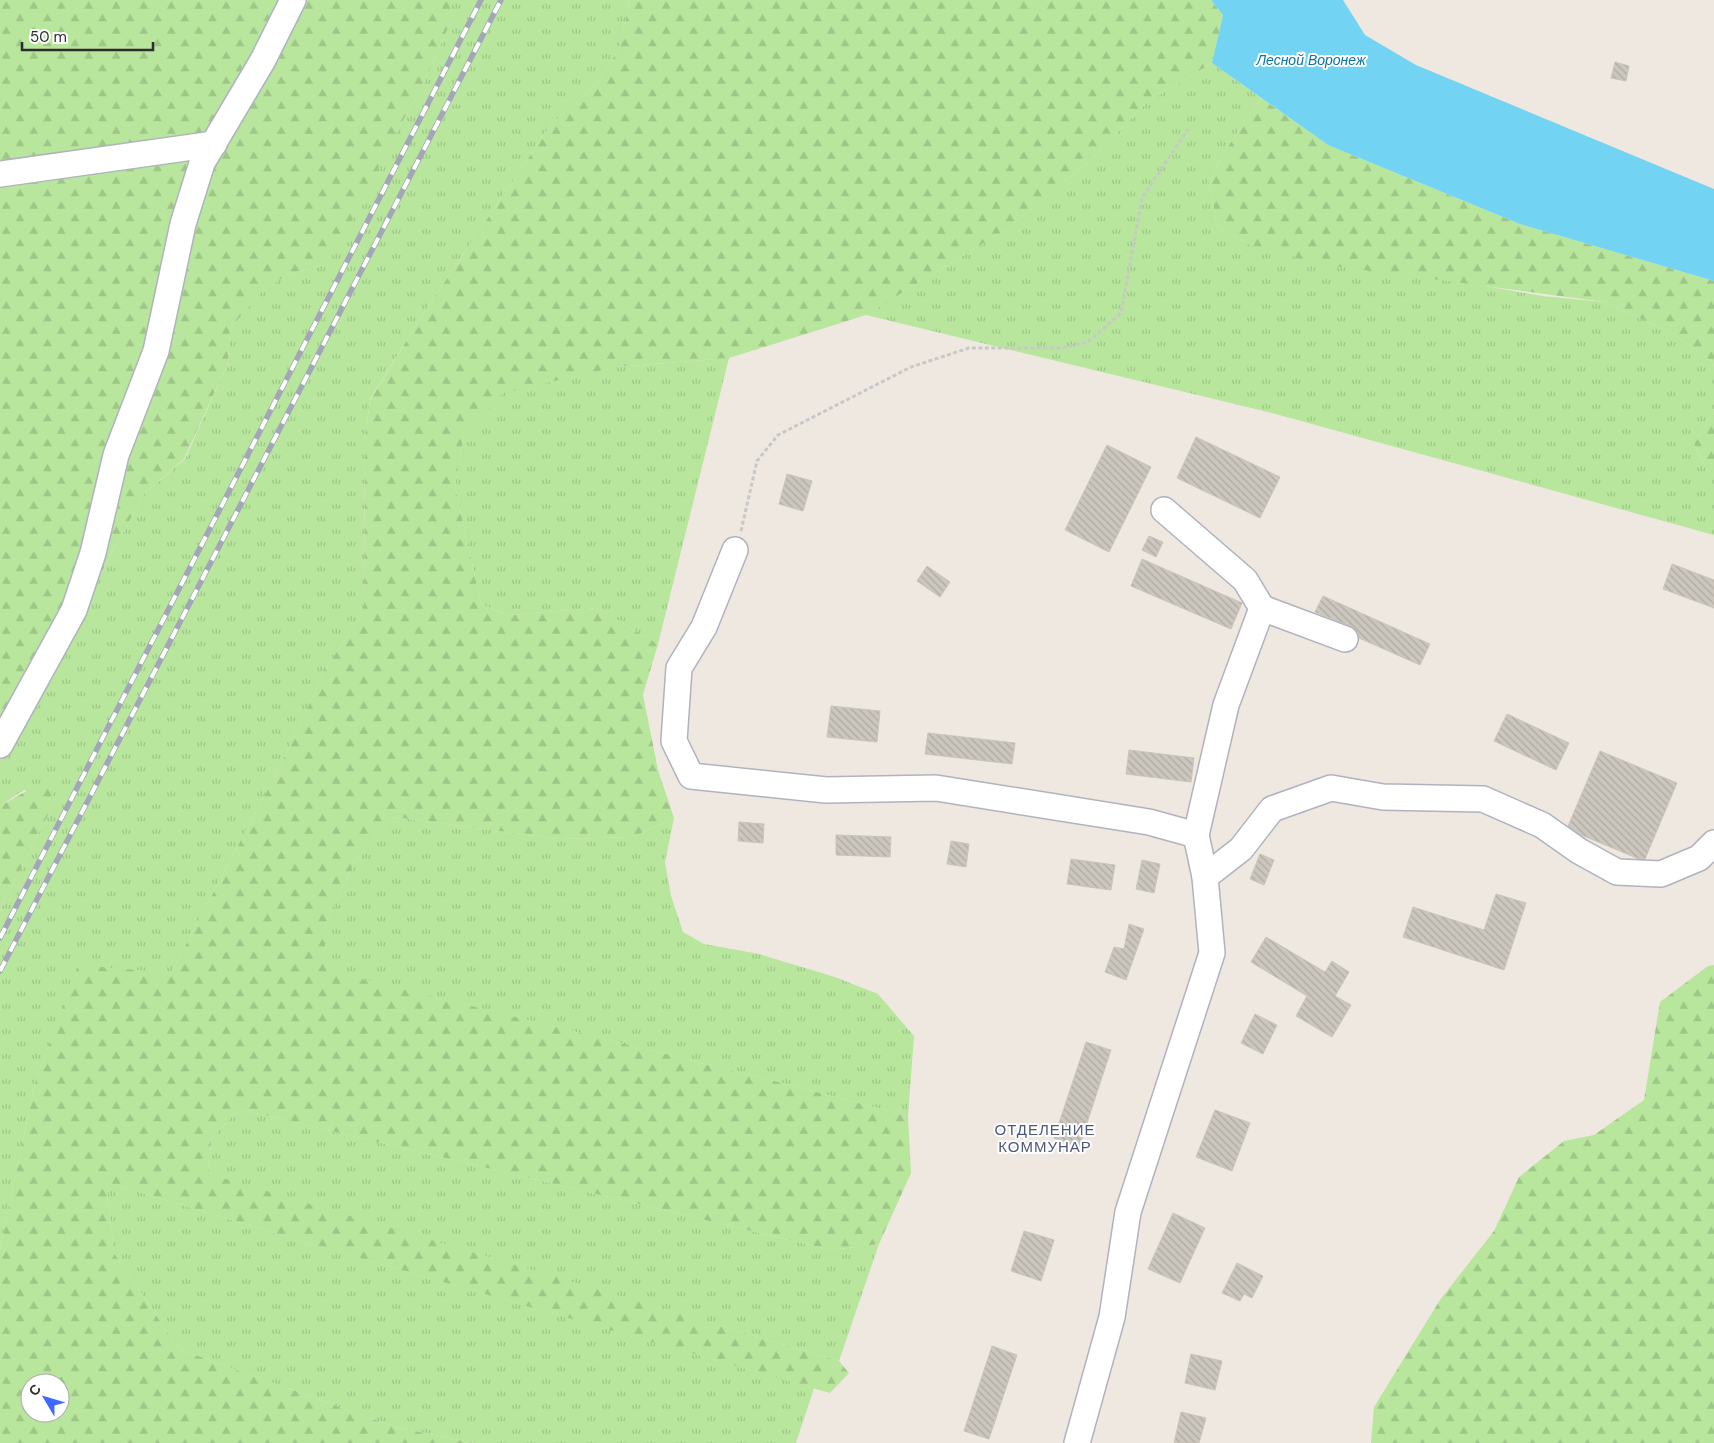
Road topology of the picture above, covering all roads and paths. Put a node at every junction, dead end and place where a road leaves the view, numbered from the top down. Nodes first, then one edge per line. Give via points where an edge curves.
1 (293, 0) edge
2 (1188, 129) dead end
3 (214, 144) junction
4 (0, 174) edge
5 (1164, 510) dead end
6 (735, 550) joint
7 (1262, 608) junction
8 (1345, 639) dead end
9 (0, 745) edge
10 (1196, 835) junction
11 (1714, 843) edge
12 (1205, 877) junction
13 (1077, 1443) edge

1 - 3 street via 263,60
2 - 6 path via 1142,198 1121,313 1088,342 1062,348 969,348 911,367 778,435 757,460
3 - 4 street
3 - 9 street via 202,163 183,224 156,351 116,455 93,553 74,610
5 - 7 street via 1245,580
6 - 10 street via 704,627 678,668 674,741 691,776 826,790 936,788 1149,822
7 - 8 street
7 - 10 street via 1226,705
10 - 12 street
11 - 12 street via 1699,858 1662,874 1617,872 1542,825 1482,799 1383,797 1330,788 1272,809 1241,848
12 - 13 street via 1212,952 1128,1212 1112,1317

